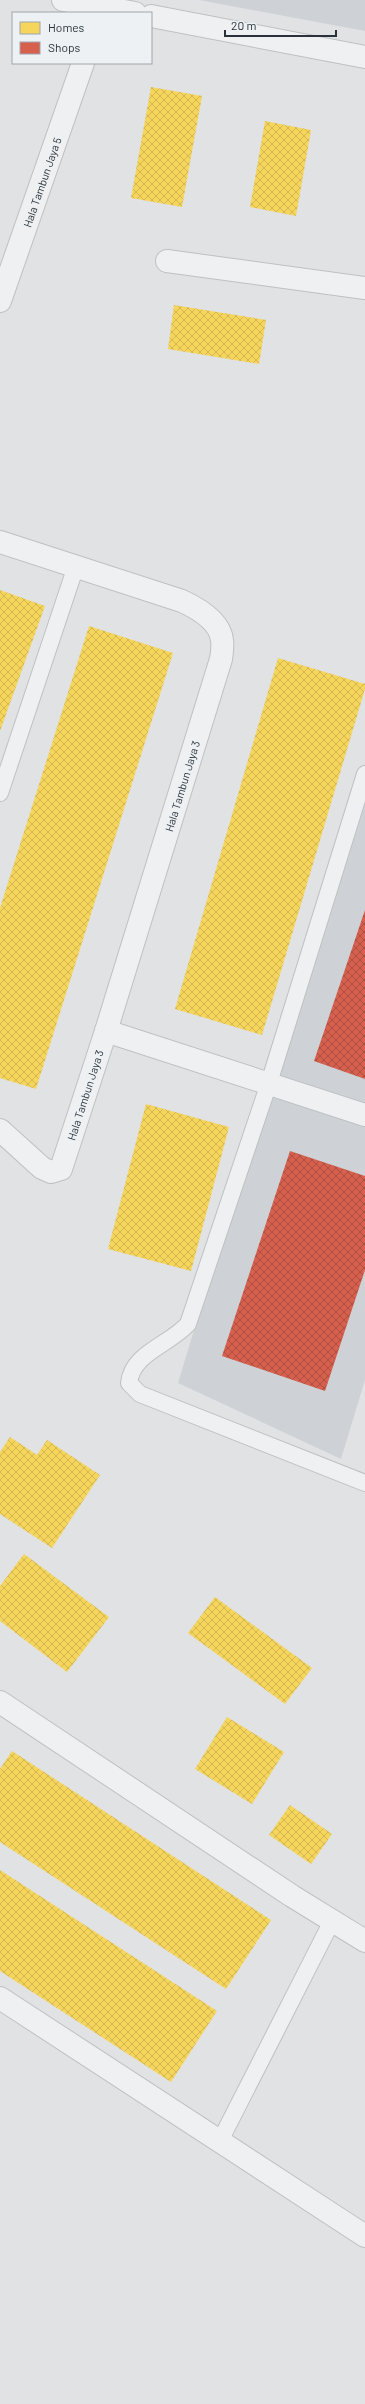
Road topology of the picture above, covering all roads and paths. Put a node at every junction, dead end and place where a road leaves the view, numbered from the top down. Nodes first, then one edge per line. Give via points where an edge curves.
1 (63, 0) edge
2 (102, 10) edge
3 (124, 12) edge
4 (152, 16) edge
5 (365, 57) edge
6 (83, 64) edge
7 (167, 261) dead end
8 (365, 288) edge
9 (0, 301) edge
10 (0, 542) edge
11 (76, 566) junction
12 (365, 774) edge
13 (0, 793) edge
14 (106, 1031) junction
15 (269, 1083) junction
16 (365, 1115) edge
17 (0, 1130) edge
18 (365, 1483) edge
19 (0, 1702) edge
20 (332, 1921) junction
21 (365, 1941) edge
22 (0, 1998) edge
23 (220, 2141) junction
24 (365, 2236) edge

1 - 2 street
2 - 3 street
4 - 5 street
6 - 9 street, Hala Tambun Jaya 5
7 - 8 street
10 - 11 street, Hala Tambun Jaya 3
11 - 13 lane
11 - 14 street, Hala Tambun Jaya 3 via 199,609 214,624 222,638 221,659
12 - 15 lane
14 - 15 street
14 - 17 street, Hala Tambun Jaya 3 via 61,1169 52,1172 42,1168
15 - 16 street
15 - 18 lane via 188,1324 179,1334 165,1340 138,1362 130,1372 129,1383 140,1394
19 - 20 street
20 - 21 street
20 - 23 lane
22 - 23 street
23 - 24 street

